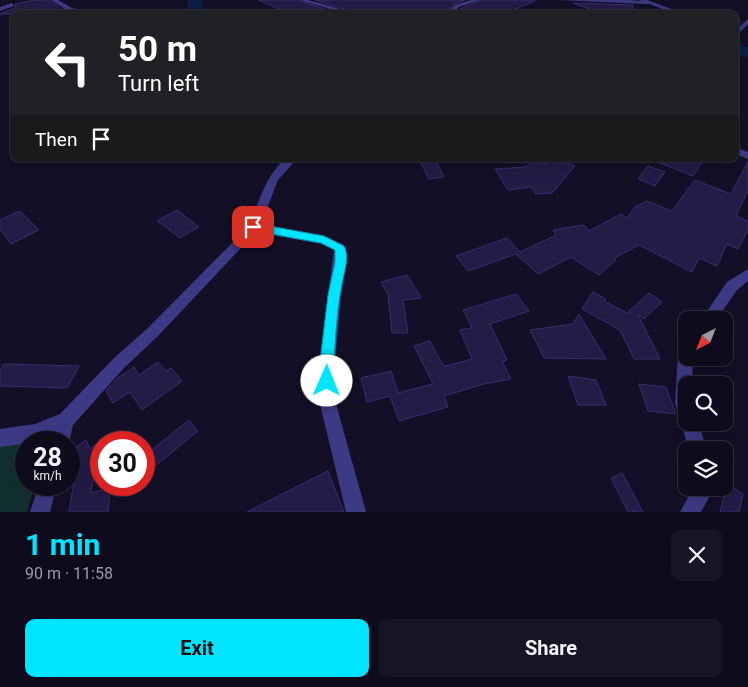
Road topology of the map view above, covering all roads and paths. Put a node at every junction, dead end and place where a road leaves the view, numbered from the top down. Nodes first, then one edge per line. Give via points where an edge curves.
1 (54, 0) edge
2 (302, 0) edge
3 (474, 0) edge
4 (560, 0) edge
5 (645, 1) edge
6 (12, 5) dead end
7 (0, 9) edge
8 (67, 10) edge
9 (341, 10) edge
10 (452, 10) edge
11 (671, 10) edge
12 (288, 162) edge
13 (253, 227) junction
14 (748, 274) edge
15 (714, 311) edge
16 (66, 420) junction
17 (63, 431) edge
18 (0, 438) edge
19 (45, 496) edge
20 (700, 496) edge
21 (40, 512) edge
22 (356, 512) edge
23 (690, 512) edge

1 - 8 street
2 - 9 street
3 - 10 street
4 - 5 street
5 - 11 street
6 - 7 street
12 - 13 street via 267,191
13 - 16 street via 242,242
13 - 22 street via 324,240 340,248 327,362 327,400
14 - 15 street via 732,286
16 - 17 street
16 - 18 street via 35,433
19 - 21 street
20 - 23 street

